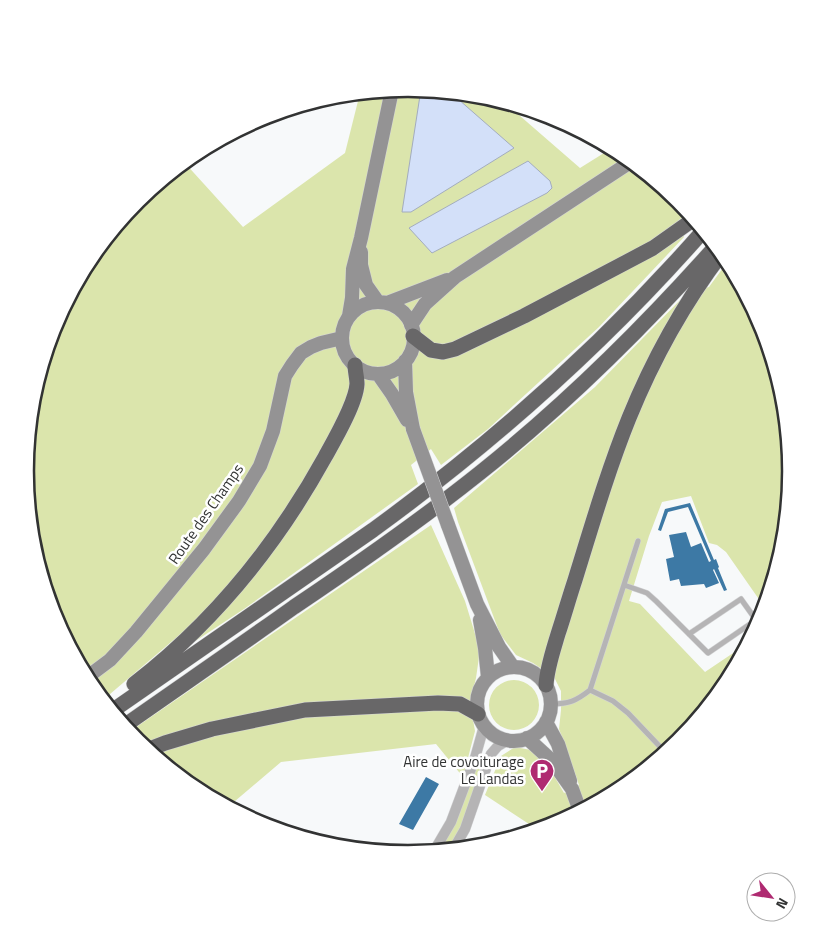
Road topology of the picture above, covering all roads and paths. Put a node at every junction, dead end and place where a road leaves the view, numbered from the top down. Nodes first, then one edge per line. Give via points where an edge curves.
1 (390, 98) edge
2 (625, 166) edge
3 (688, 223) edge
4 (699, 236) edge
5 (361, 238) junction
6 (711, 252) edge
7 (717, 260) edge
8 (455, 277) junction
9 (383, 303) junction
10 (349, 316) junction
11 (412, 331) junction
12 (342, 338) junction
13 (405, 361) junction
14 (354, 365) junction
15 (378, 374) junction
16 (413, 429) junction
17 (638, 541) dead end
18 (624, 585) junction
19 (477, 604) junction
20 (753, 616) edge
21 (749, 625) edge
22 (689, 634) junction
23 (513, 667) junction
24 (93, 673) edge
25 (488, 677) junction
26 (546, 685) junction
27 (590, 690) junction
28 (551, 704) junction
29 (116, 705) edge
30 (118, 707) edge
31 (481, 720) junction
32 (130, 722) edge
33 (546, 722) junction
34 (527, 738) junction
35 (508, 740) junction
36 (155, 747) edge
37 (661, 747) edge
38 (572, 789) junction
39 (578, 805) edge
40 (457, 842) edge
41 (438, 843) edge

1 - 5 street
2 - 8 street
3 - 11 highway via 645,253 456,349 431,350
4 - 30 highway via 586,353 475,452 373,530
5 - 9 street via 361,265 366,285
5 - 10 street via 353,269
6 - 32 highway via 594,372 480,472 386,544
7 - 26 highway via 671,332 629,417 562,620 546,674
8 - 9 street
8 - 11 street via 425,304
9 - 10 street via 367,304
9 - 11 street via 398,308 406,316
10 - 12 street
11 - 13 street via 413,345
12 - 14 street via 343,348
12 - 24 street, Route des Champs via 311,347 292,364 260,466 239,501 136,632
13 - 15 street via 398,368
13 - 16 street via 406,392
14 - 15 street
14 - 29 highway via 357,383 350,409 285,523 223,602 129,688
15 - 16 street
16 - 19 street, bridge
17 - 18 lane
18 - 22 lane via 647,593
18 - 27 lane
19 - 23 street
19 - 25 street
20 - 22 lane via 742,599
21 - 22 lane via 708,653
23 - 25 street
23 - 26 street via 532,672
25 - 31 street via 478,694
26 - 28 street
27 - 28 lane via 564,704
27 - 37 lane via 621,707
28 - 33 street
31 - 35 street via 491,733
31 - 36 highway via 460,704 305,710 212,729
31 - 41 street via 475,758 451,822
33 - 34 street
33 - 38 street via 566,764
34 - 35 street
34 - 38 street via 552,761
35 - 40 street via 491,754
38 - 39 street

